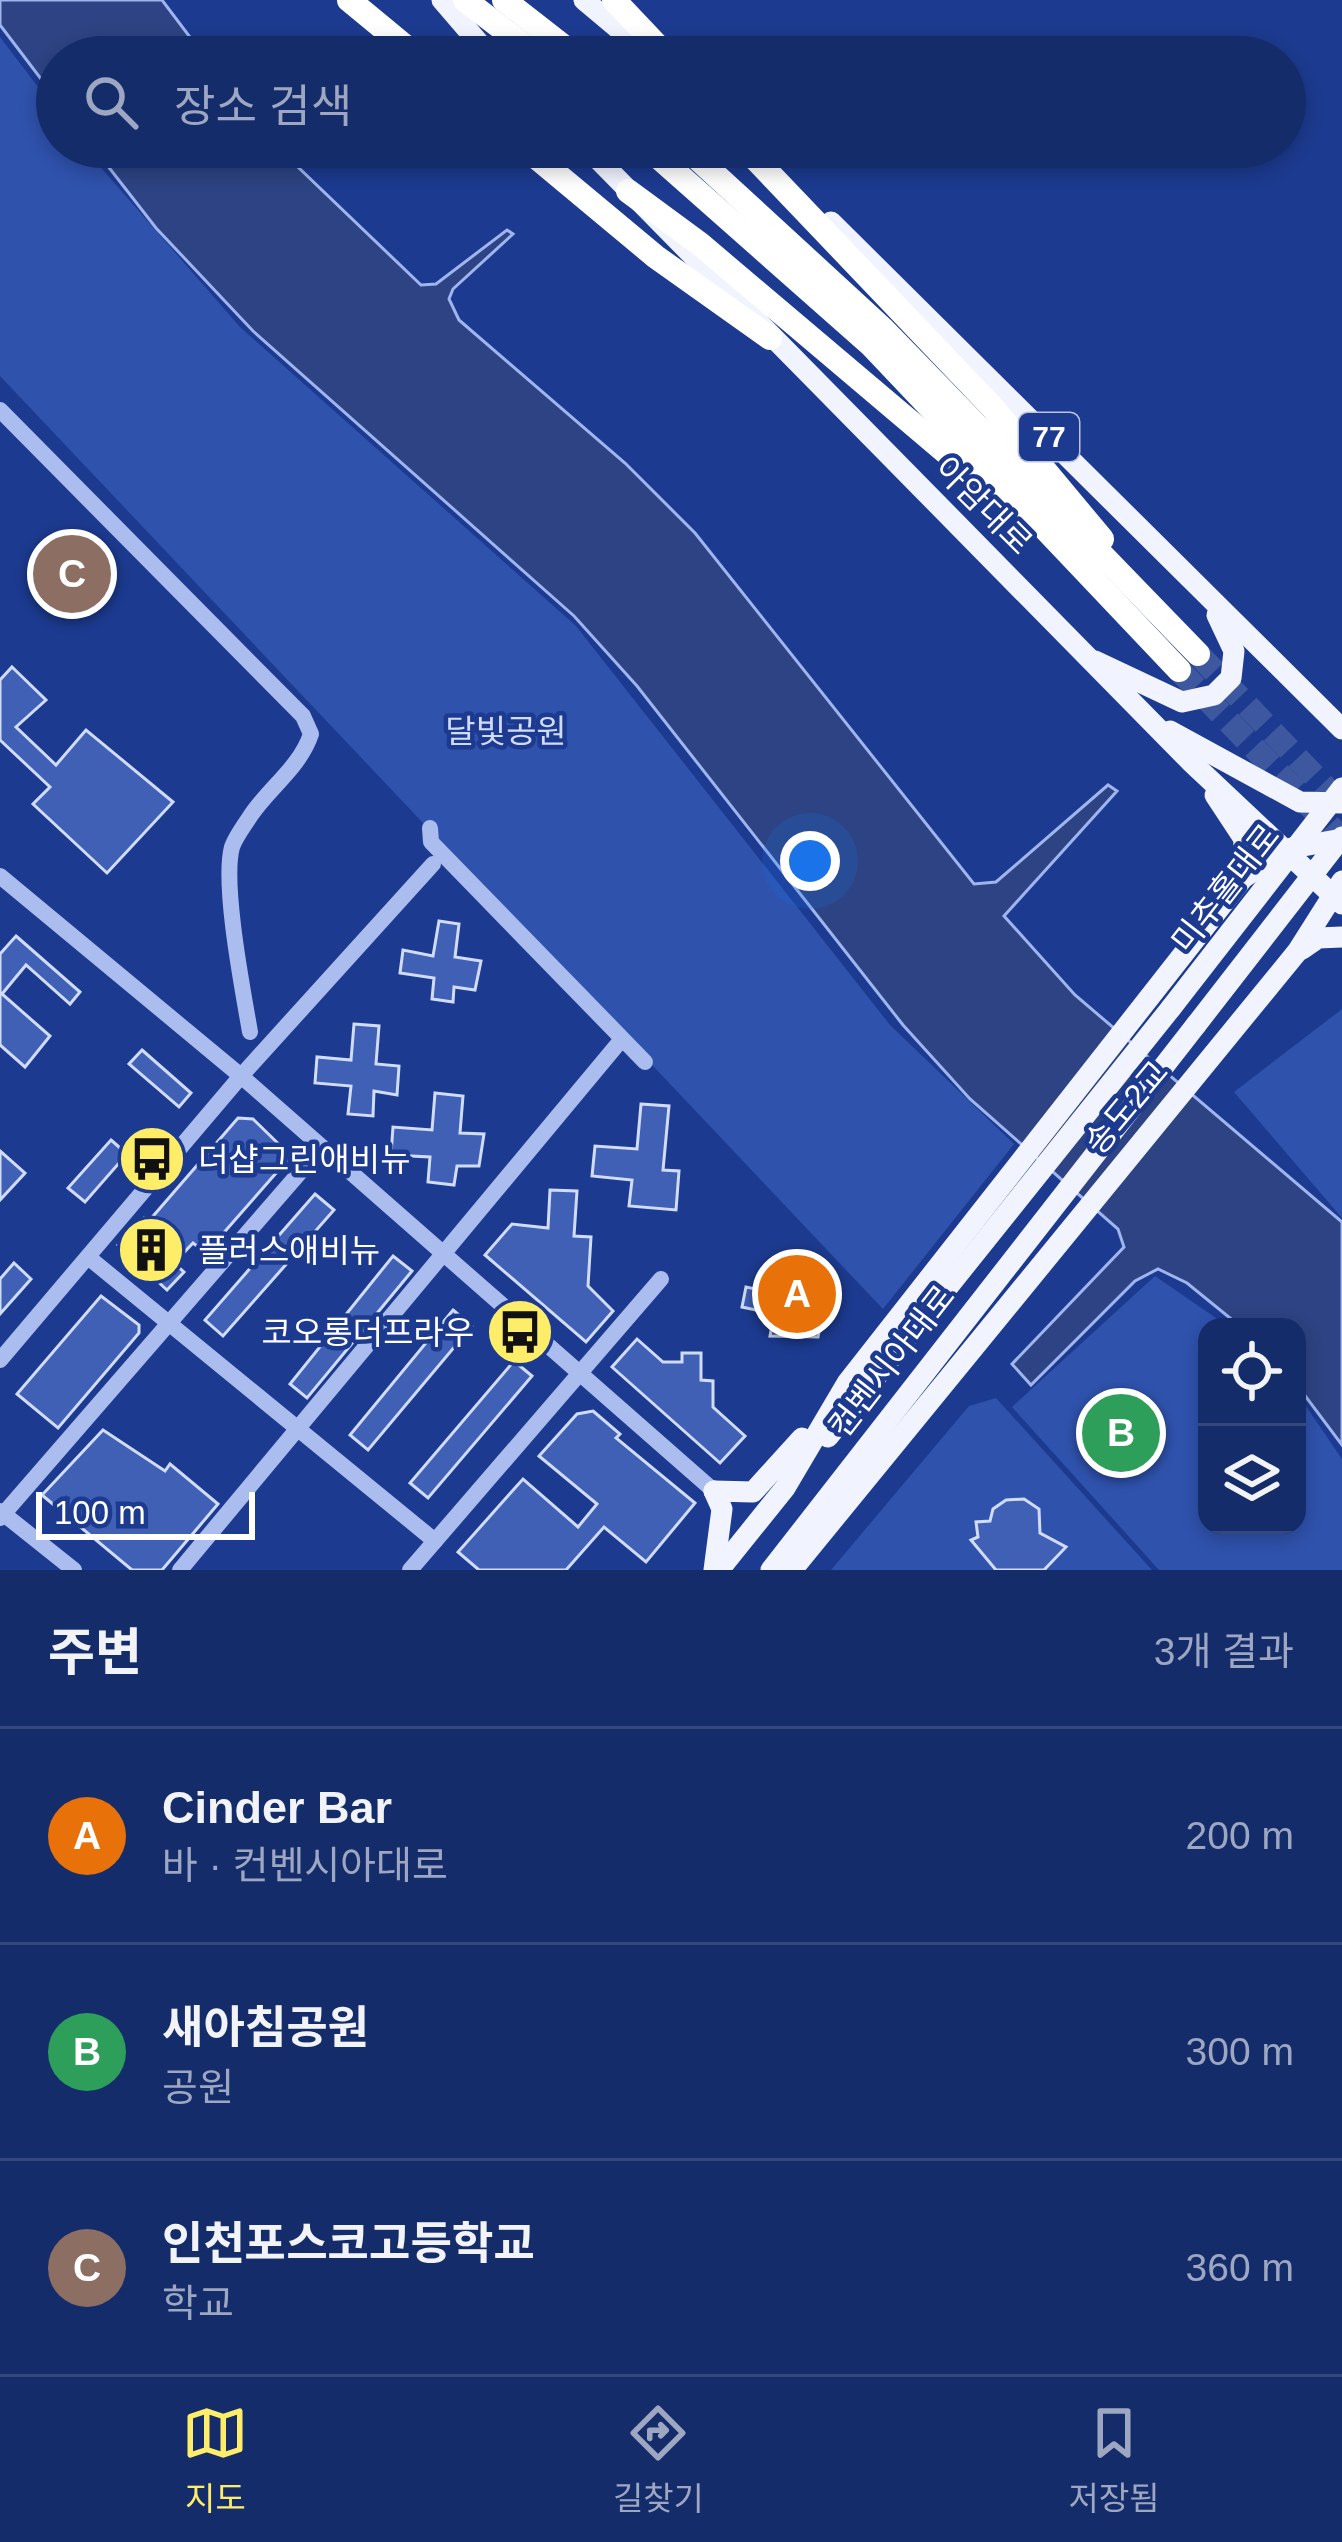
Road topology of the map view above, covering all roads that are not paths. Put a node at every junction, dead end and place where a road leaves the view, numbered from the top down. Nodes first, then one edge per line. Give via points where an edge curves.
1 (349, 0) edge
2 (442, 0) edge
3 (465, 0) edge
4 (504, 0) edge
5 (584, 0) edge
6 (614, 0) edge
7 (393, 36) edge
8 (473, 36) edge
9 (512, 36) edge
10 (550, 36) edge
11 (627, 36) edge
12 (648, 36) edge
13 (549, 168) edge
14 (606, 168) edge
15 (671, 168) edge
16 (708, 168) edge
17 (764, 168) edge
18 (776, 168) edge
19 (628, 191) junction
20 (770, 338) junction
21 (0, 410) edge
22 (1103, 589) junction
23 (1204, 590) junction
24 (1149, 604) junction
25 (1089, 658) junction
26 (1300, 687) junction
27 (1342, 698) edge
28 (1148, 719) junction
29 (1342, 729) edge
30 (1190, 761) junction
31 (1338, 800) edge
32 (430, 828) dead end
33 (1342, 838) edge
34 (1286, 848) junction
35 (433, 864) dead end
36 (0, 876) edge
37 (1243, 878) junction
38 (1339, 893) edge
39 (1342, 938) edge
40 (1297, 952) junction
41 (1164, 999) junction
42 (1196, 1025) joint
43 (250, 1032) dead end
44 (622, 1039) junction
45 (645, 1062) dead end
46 (241, 1076) junction
47 (321, 1148) junction
48 (1030, 1167) joint
49 (1064, 1193) joint
50 (1082, 1211) joint
51 (442, 1253) junction
52 (88, 1257) junction
53 (661, 1279) dead end
54 (168, 1324) junction
55 (903, 1330) junction
56 (0, 1360) edge
57 (942, 1365) junction
58 (581, 1371) junction
59 (847, 1383) junction
60 (296, 1430) junction
61 (785, 1488) junction
62 (714, 1491) junction
63 (1, 1514) edge
64 (435, 1541) junction
65 (74, 1570) edge
66 (180, 1570) edge
67 (410, 1570) edge
68 (717, 1570) edge
69 (771, 1570) edge
70 (792, 1570) edge

1 - 7 highway
2 - 8 main road
3 - 9 highway
4 - 10 highway
5 - 11 main road
6 - 12 highway
13 - 20 highway
14 - 19 main road, 아암대로
15 - 22 highway, 아암대로 via 871,345
16 - 24 highway, 아암대로 via 883,329
17 - 24 highway via 1007,424
18 - 23 main road, 77
19 - 20 main road, 아암대로
19 - 22 highway via 935,440
20 - 25 main road, 아암대로
21 - 43 street via 303,716 311,734 305,753 233,842 235,946
22 - 24 highway, 아암대로 via 1188,662
23 - 25 main road via 1234,651 1231,678 1214,695 1182,702
23 - 26 main road, 77
25 - 28 main road, 아암대로
26 - 27 main road
26 - 29 main road, 77
28 - 30 main road, 아암대로
28 - 31 main road via 1300,802
30 - 34 main road, 아암대로
30 - 37 main road via 1244,839
31 - 41 main road, 미추홀대로, bridge
32 - 44 street via 430,842
33 - 34 main road
33 - 42 main road, 미추홀대로, bridge
34 - 37 main road, 미추홀대로
34 - 38 main road, 아암대로
35 - 46 street
36 - 46 street
37 - 41 main road, 미추홀대로
38 - 40 main road
39 - 40 main road via 1318,938
40 - 50 main road, 송도2교
41 - 48 main road, 송도2교
42 - 49 main road, 송도2교
44 - 45 street
44 - 51 street
46 - 47 street
46 - 52 street
47 - 51 street
47 - 54 street
48 - 55 main road, 컨벤시아대로
49 - 57 main road, 컨벤시아대로
50 - 57 main road, 컨벤시아대로
51 - 58 street
51 - 60 street
52 - 54 street
52 - 56 street
53 - 58 street
54 - 60 street
54 - 63 street
55 - 59 main road, 컨벤시아대로
55 - 61 main road, 컨벤시아대로
57 - 69 main road, 컨벤시아대로
57 - 70 main road, 컨벤시아대로
58 - 62 street
58 - 64 street
59 - 61 main road, 컨벤시아대로
59 - 62 main road via 762,1487
60 - 64 street
60 - 66 street
61 - 68 main road, 컨벤시아대로
62 - 68 main road via 722,1509
63 - 65 street
64 - 67 street

